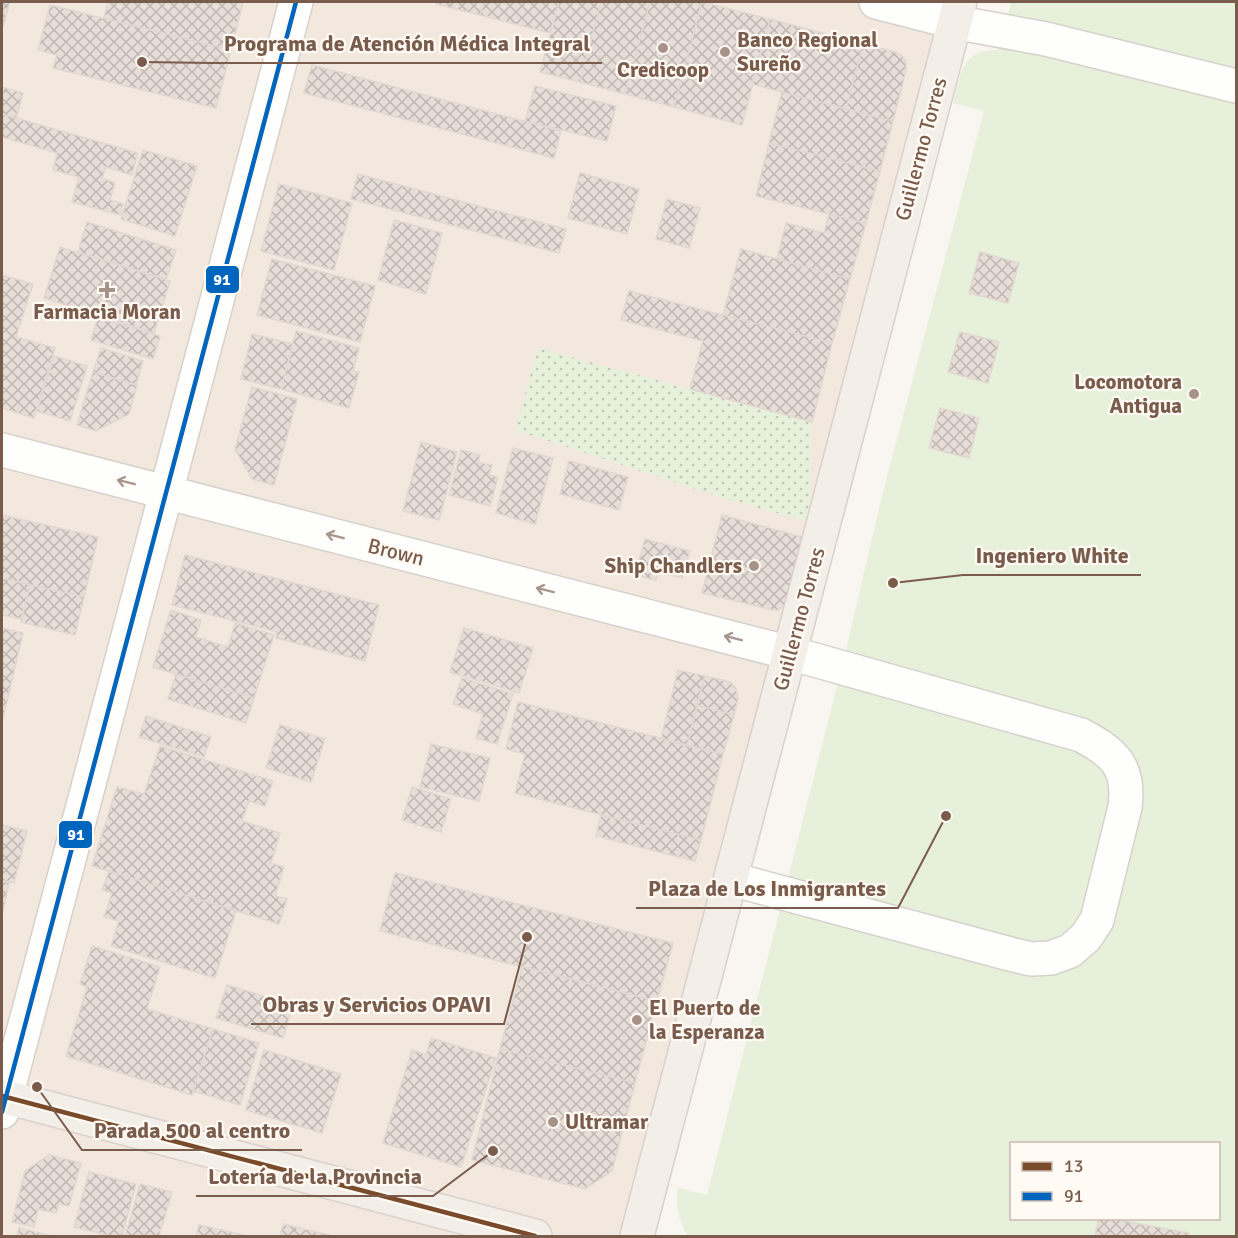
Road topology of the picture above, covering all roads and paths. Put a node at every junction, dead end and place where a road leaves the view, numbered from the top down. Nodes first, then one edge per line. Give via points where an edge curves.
1 (296, 2) edge
2 (876, 2) edge
3 (957, 12) edge
4 (1236, 86) edge
5 (2, 450) edge
6 (165, 492) junction
7 (790, 653) junction
8 (731, 879) junction
9 (3, 1101) edge
10 (535, 1236) edge
11 (637, 1236) edge

1 - 6 street
2 - 3 street
3 - 4 street via 1046,39
3 - 7 main road, Guillermo Torres
6 -> 5 street, Brown
7 -> 6 street, Brown
6 - 9 street
7 - 8 main road, Guillermo Torres
7 - 8 street, Brown via 1081,735 1113,756 1124,773 1127,791 1097,920 1070,951 1051,958 1031,959
8 - 11 main road, Guillermo Torres
9 - 10 main road

